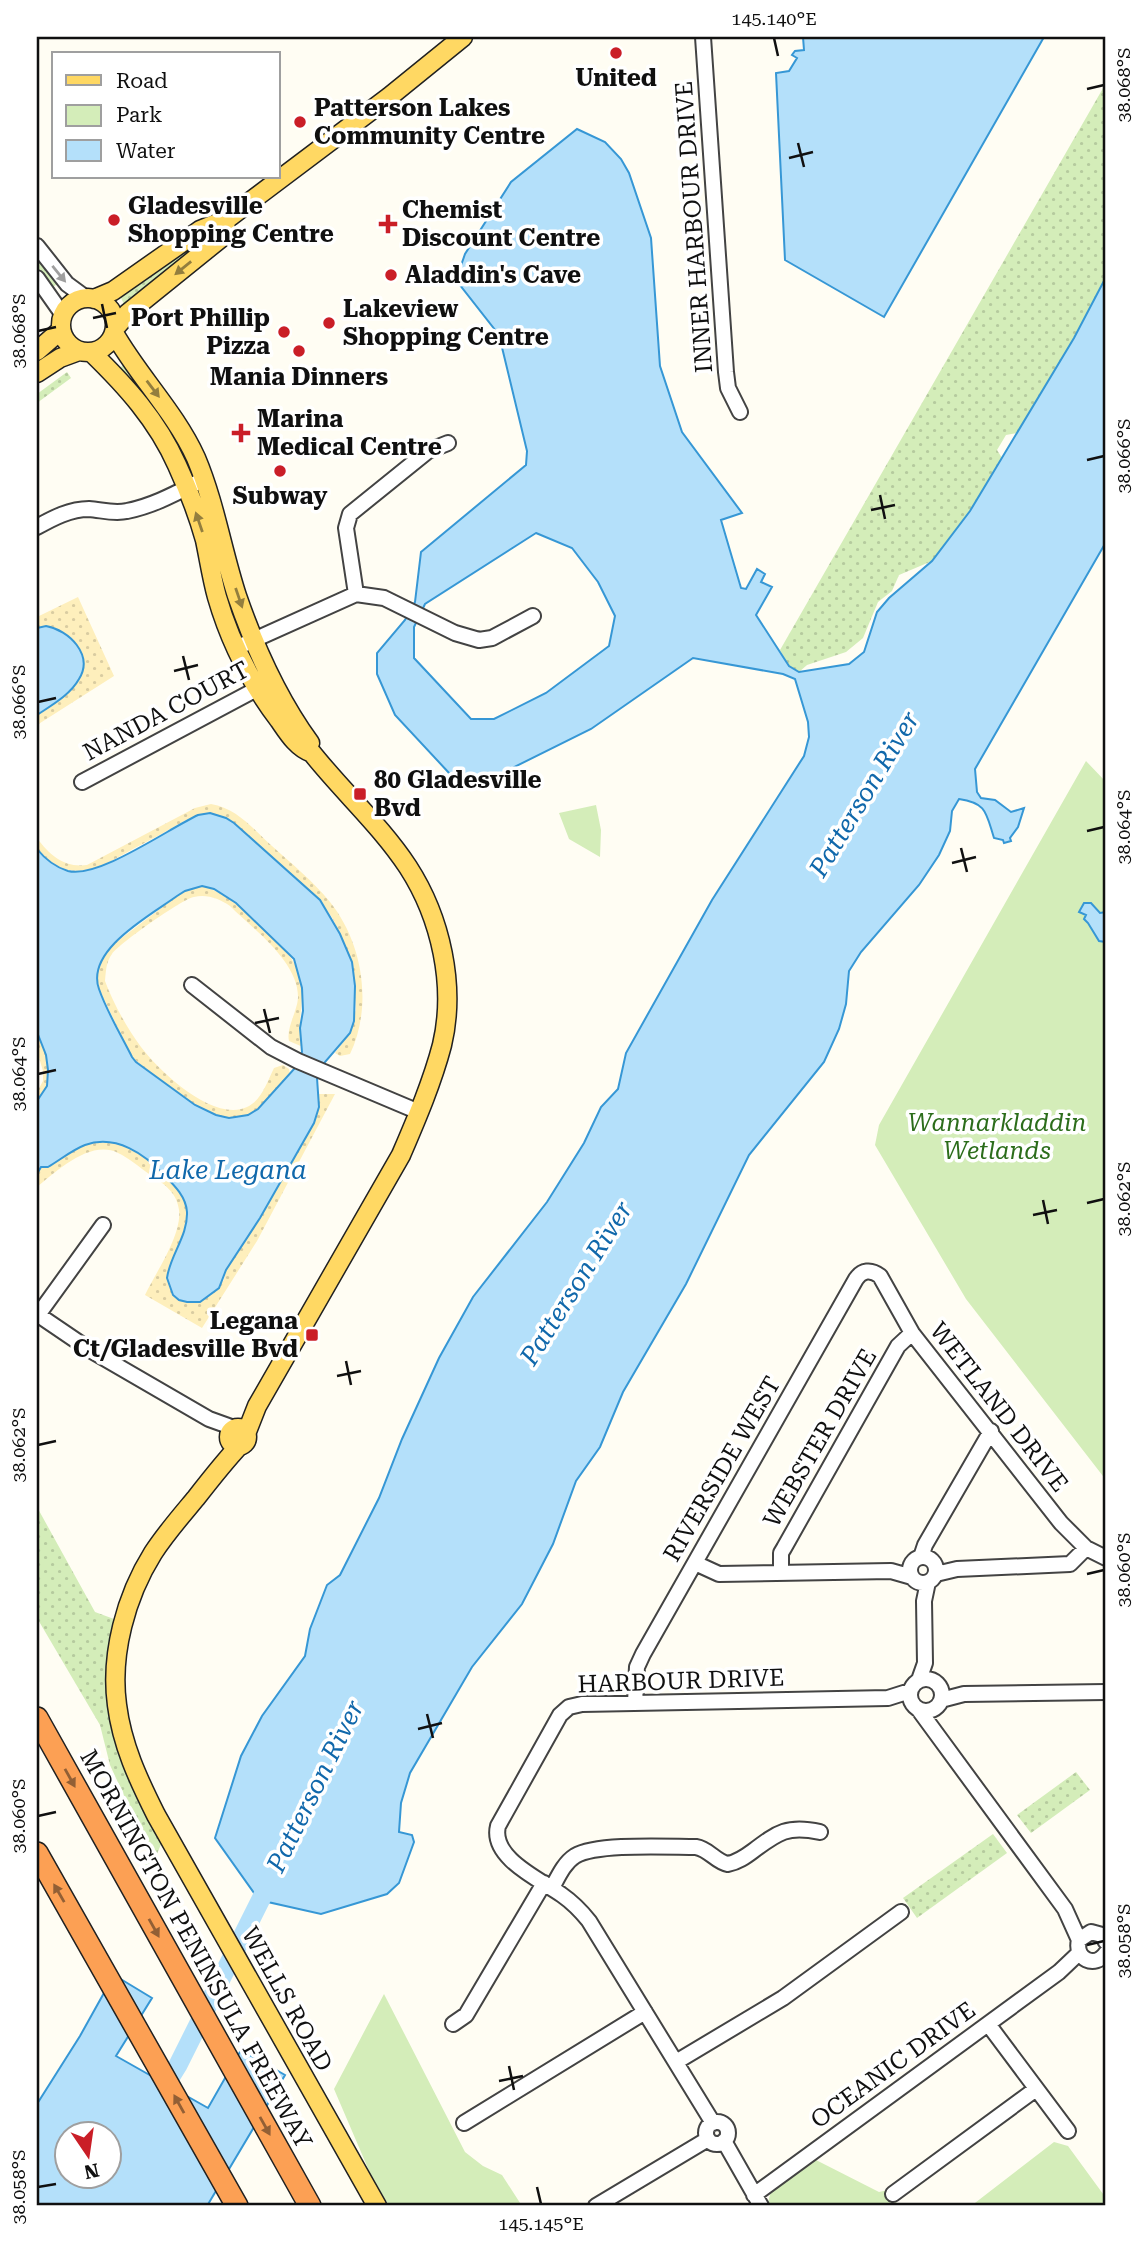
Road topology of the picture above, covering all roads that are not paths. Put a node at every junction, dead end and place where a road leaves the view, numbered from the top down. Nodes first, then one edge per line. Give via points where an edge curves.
1 (463, 37) edge
2 (703, 37) edge
3 (227, 219) junction
4 (37, 246) edge
5 (37, 278) edge
6 (90, 298) junction
7 (62, 322) junction
8 (115, 331) junction
9 (37, 351) edge
10 (85, 352) junction
11 (37, 373) edge
12 (740, 412) dead end
13 (449, 443) dead end
14 (204, 480) junction
15 (187, 488) junction
16 (37, 527) edge
17 (356, 594) junction
18 (533, 616) dead end
19 (254, 639) junction
20 (236, 648) junction
21 (264, 685) junction
22 (82, 782) dead end
23 (192, 985) dead end
24 (419, 1112) junction
25 (103, 1224) dead end
26 (871, 1271) joint
27 (37, 1314) edge
28 (912, 1333) junction
29 (991, 1431) junction
30 (236, 1435) junction
31 (1086, 1548) junction
32 (1106, 1558) edge
33 (695, 1563) junction
34 (924, 1570) junction
35 (781, 1573) junction
36 (1106, 1692) edge
37 (926, 1696) junction
38 (635, 1702) junction
39 (37, 1718) edge
40 (820, 1832) dead end
41 (37, 1853) edge
42 (548, 1886) junction
43 (901, 1912) dead end
44 (1095, 1946) edge
45 (1106, 1972) edge
46 (645, 2012) junction
47 (453, 2024) dead end
48 (988, 2024) junction
49 (676, 2063) junction
50 (1036, 2089) junction
51 (464, 2123) dead end
52 (713, 2123) junction
53 (1068, 2131) dead end
54 (708, 2139) junction
55 (724, 2141) junction
56 (893, 2194) dead end
57 (757, 2200) edge
58 (237, 2206) edge
59 (310, 2206) edge
60 (377, 2206) edge
61 (596, 2206) edge

1 - 3 main road
2 - 12 street, INNER HARBOUR DRIVE via 726,372
3 - 6 main road via 200,230 113,291
3 -> 8 main road via 221,238 128,313
4 -> 6 street via 67,284
5 - 7 street
6 - 7 main road via 72,303
6 - 8 main road via 108,306
7 - 9 main road
7 - 10 main road via 67,342
8 - 10 main road via 105,346
8 -> 14 main road via 129,359 174,419
10 - 11 main road via 60,358
10 - 15 main road via 138,400
13 - 17 street via 428,451 350,514 346,528
14 - 15 street
14 -> 19 main road
15 - 16 street via 132,510 76,511
20 -> 15 main road
17 - 18 street via 384,598 479,640
17 - 19 street
19 - 20 street
19 - 21 main road
20 - 21 main road
21 - 22 street, NANDA COURT
21 - 24 main road via 303,750 312,754 407,866 431,914 446,987 445,1022 442,1046
23 - 24 street via 271,1047
24 - 30 main road via 381,1191
25 - 27 street
26 - 28 street, WETLAND DRIVE via 880,1276
26 - 33 street, RIVERSIDE WEST via 856,1279
27 - 30 street
28 - 29 street, WETLAND DRIVE
28 - 35 street, WEBSTER DRIVE via 898,1346 781,1553
29 - 31 street, WETLAND DRIVE via 1061,1523
29 - 34 street via 933,1532
30 - 60 main road, WELLS ROAD via 220,1466 144,1569 126,1611 117,1658 117,1704 129,1758 156,1815
31 - 32 street, WETLAND DRIVE
31 - 34 street via 1070,1564
33 - 35 street via 719,1574
33 - 38 street, RIVERSIDE WEST via 640,1659
34 - 35 street
34 - 37 street
36 - 37 street, HARBOUR DRIVE
37 - 38 street, HARBOUR DRIVE
37 - 44 street via 935,1731
38 - 42 street, HARBOUR DRIVE via 577,1704 566,1709 498,1826 498,1840 507,1855
39 -> 59 highway, MORNINGTON PENINSULA FREEWAY
40 - 42 street via 784,1830 729,1864 696,1847 586,1852 565,1865
58 -> 41 highway
42 - 46 street, HARBOUR DRIVE via 589,1922
42 - 47 street via 466,2015
43 - 49 street via 783,1998
44 - 45 street
44 - 48 street, OCEANIC DRIVE
46 - 49 street, HARBOUR DRIVE
46 - 51 street
48 - 50 street
48 - 57 street, OCEANIC DRIVE
49 - 52 street, HARBOUR DRIVE
50 - 53 street
50 - 56 street
52 - 54 street via 707,2130
52 - 55 street via 726,2127
54 - 55 street via 718,2144
54 - 61 street
55 - 57 street

